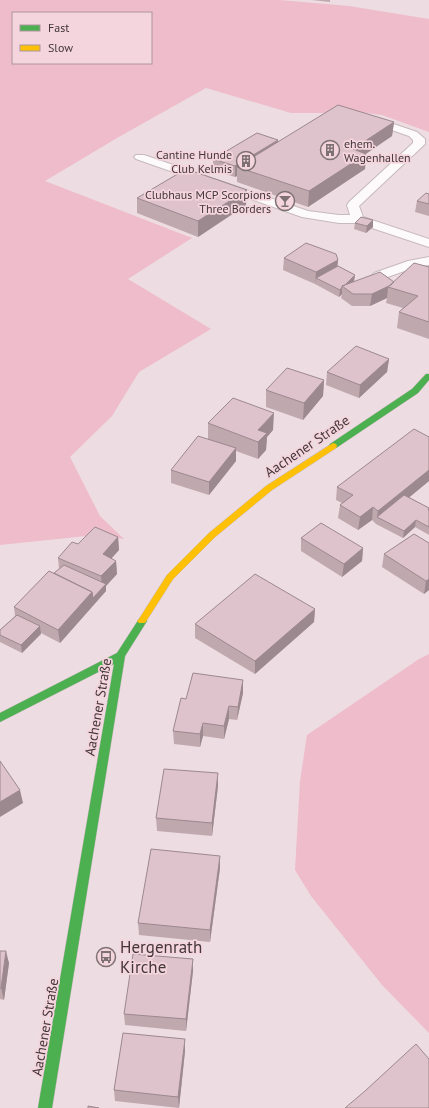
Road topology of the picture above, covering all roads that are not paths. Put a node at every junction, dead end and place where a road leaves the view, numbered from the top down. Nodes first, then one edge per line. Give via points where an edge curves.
1 (367, 118) edge
2 (140, 156) dead end
3 (358, 219) junction
4 (429, 243) edge
5 (429, 261) edge
6 (379, 276) edge
7 (429, 376) edge
8 (120, 656) junction
9 (0, 718) edge
10 (45, 1108) edge

1 - 3 lane via 412,134 419,139 419,144 353,205
2 - 3 lane via 306,214
3 - 4 lane
5 - 6 lane
7 - 8 street, Aachener Straße via 415,391 269,488 212,535 170,577
8 - 9 street
8 - 10 street, Aachener Straße

